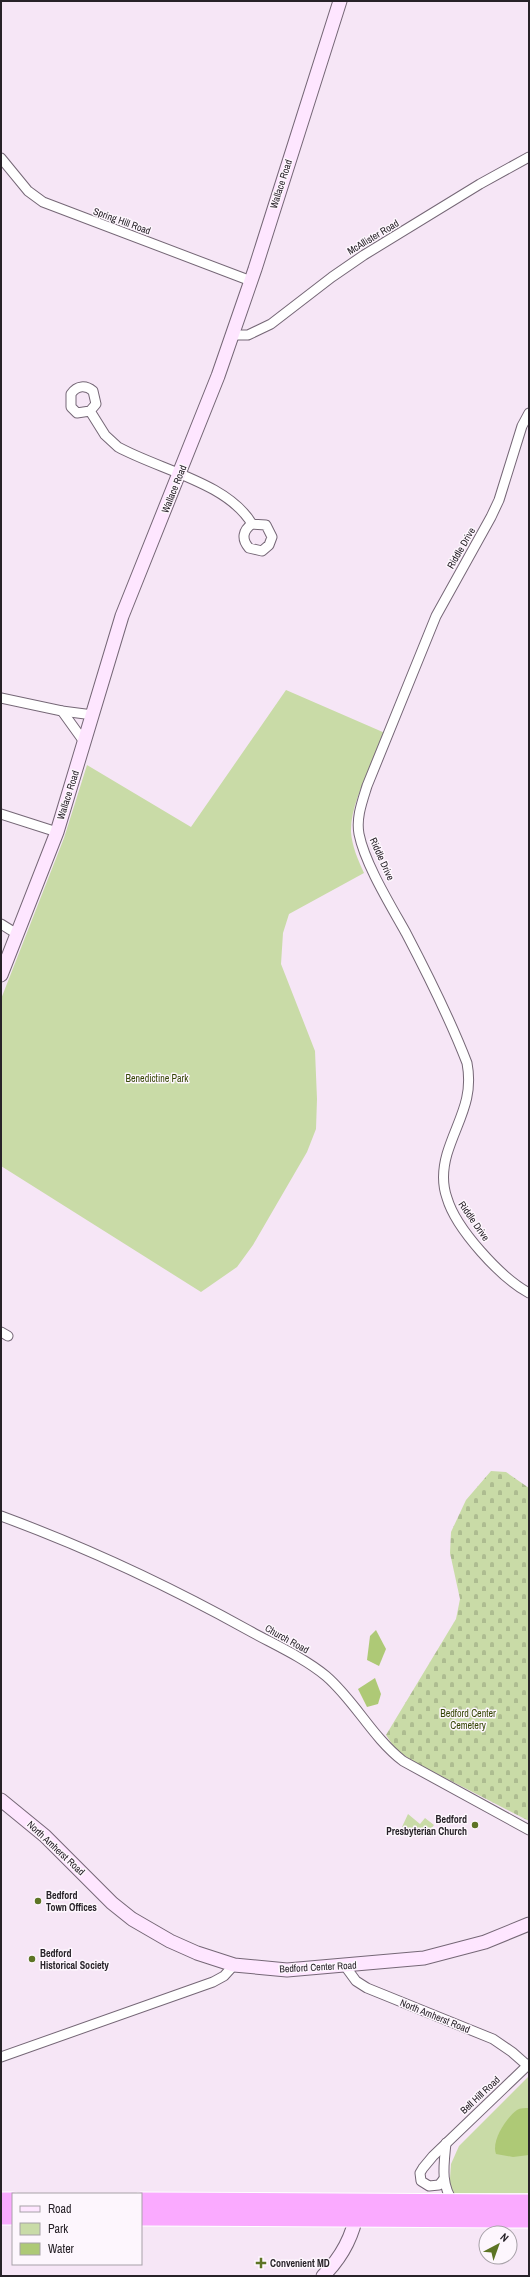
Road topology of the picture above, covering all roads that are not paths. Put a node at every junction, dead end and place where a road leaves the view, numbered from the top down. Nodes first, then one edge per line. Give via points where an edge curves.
1 (340, 1) edge
2 (529, 157) edge
3 (1, 158) edge
4 (251, 281) junction
5 (231, 335) junction
6 (90, 411) dead end
7 (529, 413) edge
8 (180, 475) junction
9 (252, 524) dead end
10 (1, 698) edge
11 (62, 711) junction
12 (92, 715) junction
13 (85, 743) junction
14 (1, 814) edge
15 (57, 832) junction
16 (1, 924) edge
17 (17, 934) junction
18 (1, 975) edge
19 (529, 1293) edge
20 (1, 1516) edge
21 (1, 1800) edge
22 (529, 1830) edge
23 (529, 1924) edge
24 (234, 1964) junction
25 (346, 1966) junction
26 (1, 2057) edge
27 (528, 2065) edge
28 (446, 2143) junction
29 (443, 2180) junction
30 (1, 2201) edge
31 (12, 2201) edge
32 (142, 2201) edge
33 (529, 2203) edge
34 (455, 2204) junction
35 (357, 2211) junction
36 (1, 2216) edge
37 (12, 2216) edge
38 (142, 2217) edge
39 (529, 2219) edge
40 (323, 2276) edge

1 - 4 street, Wallace Road
2 - 5 street, McAllister Road via 364,255 271,324 248,335
3 - 4 street, Spring Hill Road via 28,191 43,202
4 - 5 street, Wallace Road
5 - 8 street, Wallace Road
6 - 8 street via 105,435 118,447
7 - 19 street, Riddle Drive via 522,426 491,518 432,625 367,786 358,824 361,843 368,861 410,942 467,1064 467,1102 445,1163 447,1200 461,1224 489,1261 502,1275
8 - 9 street via 229,498 243,510
8 - 12 street, Wallace Road via 122,616
10 - 11 street
11 - 12 street
11 - 13 street
12 - 13 street, Wallace Road
13 - 15 street, Wallace Road
14 - 15 street
15 - 17 street, Wallace Road
16 - 17 street
17 - 18 street, Wallace Road
20 - 22 street, Church Road via 61,1538 180,1592 310,1665 339,1689 386,1747 403,1761
21 - 24 street, North Amherst Road via 44,1836 112,1903 132,1919 170,1941
23 - 25 street, Bedford Center Road via 485,1942 440,1955
24 - 25 street, Bedford Center Road via 287,1970
24 - 26 street via 224,1976 213,1982
25 - 27 street, North Amherst Road via 356,1981 367,1988 493,2039
27 - 28 street, Bell Hill Road
28 - 29 street
28 - 29 street, Bell Hill Road via 420,2173 421,2180 429,2186 440,2185
29 - 34 street
30 - 31 highway
32 - 35 highway
33 - 34 highway
34 - 35 highway
35 - 38 highway
35 - 39 highway
35 - 40 street via 346,2248
36 - 37 highway

